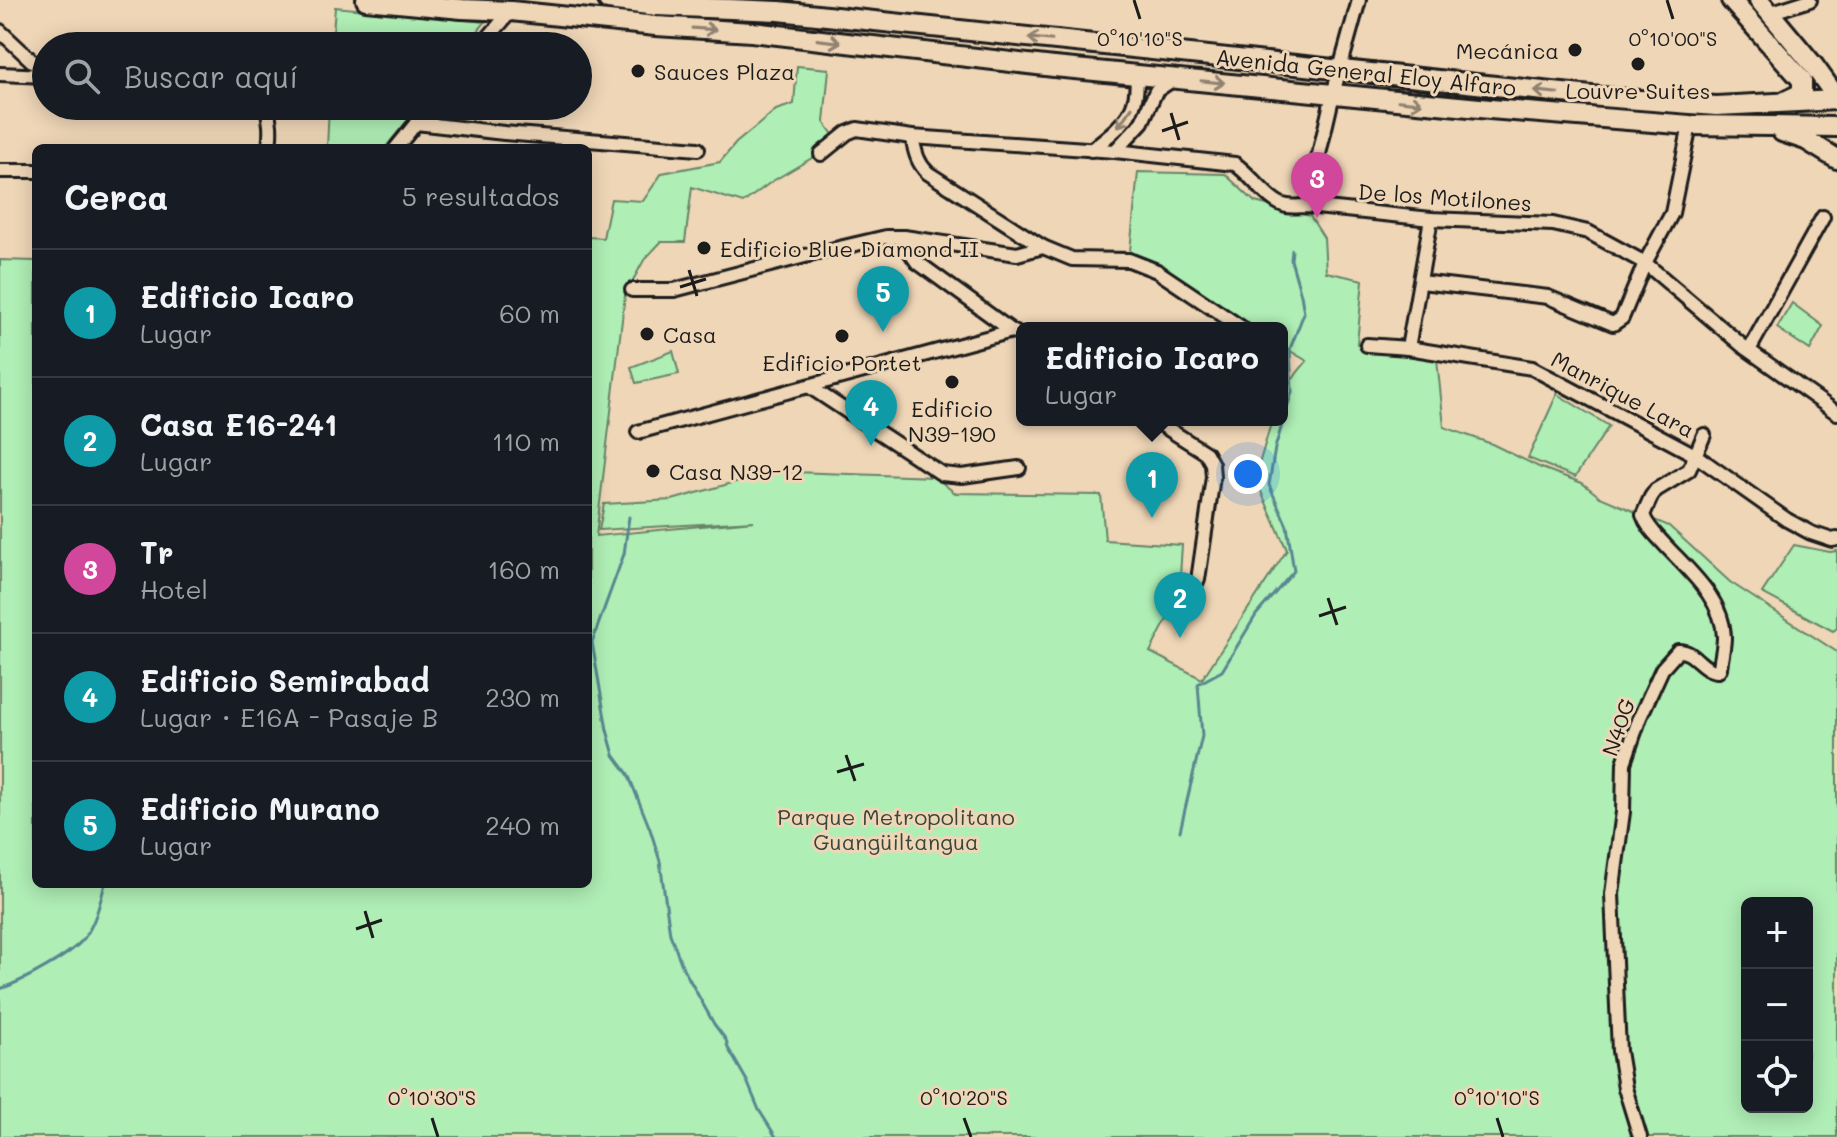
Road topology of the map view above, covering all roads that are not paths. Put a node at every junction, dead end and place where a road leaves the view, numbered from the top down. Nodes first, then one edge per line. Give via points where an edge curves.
1 (366, 0) edge
2 (608, 0) edge
3 (1359, 0) edge
4 (1731, 0) edge
5 (1740, 0) edge
6 (1810, 0) edge
7 (1764, 6) edge
8 (511, 11) junction
9 (0, 31) edge
10 (493, 32) edge
11 (32, 62) edge
12 (1340, 71) junction
13 (1806, 73) junction
14 (0, 74) edge
15 (1136, 74) junction
16 (32, 75) edge
17 (1176, 78) junction
18 (1491, 86) junction
19 (1333, 94) junction
20 (1837, 99) edge
21 (1775, 104) junction
22 (1490, 109) junction
23 (270, 120) edge
24 (418, 120) edge
25 (416, 123) junction
26 (1690, 125) junction
27 (1756, 127) junction
28 (1837, 127) edge
29 (912, 137) junction
30 (270, 144) edge
31 (399, 144) edge
32 (698, 149) dead end
33 (1091, 150) junction
34 (1115, 151) junction
35 (821, 154) dead end
36 (1837, 159) edge
37 (0, 171) edge
38 (32, 171) edge
39 (1307, 206) junction
40 (1823, 217) dead end
41 (1431, 219) junction
42 (904, 237) junction
43 (1043, 247) junction
44 (1645, 263) junction
45 (1421, 282) junction
46 (632, 290) dead end
47 (1233, 322) edge
48 (1016, 333) edge
49 (1016, 334) edge
50 (1367, 345) dead end
51 (1408, 348) junction
52 (1749, 350) junction
53 (810, 387) junction
54 (1835, 407) edge
55 (1163, 426) edge
56 (638, 432) dead end
57 (1704, 435) dead end
58 (1695, 455) junction
59 (1019, 468) dead end
60 (1837, 539) edge
61 (1198, 580) dead end
62 (1640, 1137) edge

1 - 8 main road, Avenida General Eloy Alfaro
12 -> 2 main road, Avenida General Eloy Alfaro via 779,11
3 - 12 street
4 - 13 main road
5 - 13 main road
6 - 7 street
7 - 13 main road
8 - 10 street
8 -> 15 main road, Avenida General Eloy Alfaro
9 - 11 street
12 - 18 main road, Avenida General Eloy Alfaro
12 - 19 street
13 - 20 main road
13 - 21 main road via 1800,95
14 - 16 street
15 - 17 main road, Avenida General Eloy Alfaro
15 -> 33 street via 1131,112
17 -> 19 main road, Avenida General Eloy Alfaro
17 - 34 street via 1156,91 1142,122
21 -> 18 main road, Avenida General Eloy Alfaro via 1716,106
18 - 22 main road via 1481,96
19 -> 22 main road, Avenida General Eloy Alfaro
19 - 39 street
20 - 21 main road, Avenida General Eloy Alfaro
22 - 26 main road, Avenida General Eloy Alfaro
23 - 30 street
24 - 25 street
25 - 31 street
25 - 32 street
26 - 27 main road, Avenida General Eloy Alfaro
26 - 44 street via 1672,213
27 - 28 main road, Avenida General Eloy Alfaro
27 - 36 main road via 1795,136
29 - 33 street, De los Motilones
29 - 35 street, De los Motilones via 857,129
29 - 43 street via 928,173
33 - 34 street, De los Motilones
34 - 39 street, De los Motilones via 1235,164 1282,205
37 - 38 street
39 - 41 street, De los Motilones
40 - 52 street
41 - 44 street, De los Motilones via 1553,224 1588,232
41 - 45 street
42 - 43 street via 1017,254
42 - 46 street via 886,237 674,290
42 - 48 street via 917,262
43 - 47 street via 1072,259 1129,260 1157,271
44 - 45 street via 1622,318 1613,324 1548,297
44 - 52 street, De los Motilones
45 - 51 street
49 - 53 street
50 - 51 street, Manrique Lara
51 - 58 street, Manrique Lara via 1532,368
52 - 54 street, De los Motilones
53 - 56 street
53 - 59 street via 942,474
55 - 61 street via 1206,453 1212,464
57 - 58 street
58 - 60 street, Manrique Lara via 1787,520
58 - 62 street, N40G via 1689,470 1656,490 1643,515 1708,593 1721,617 1720,668 1710,671 1681,650 1662,669 1624,763 1612,894 1619,1051

